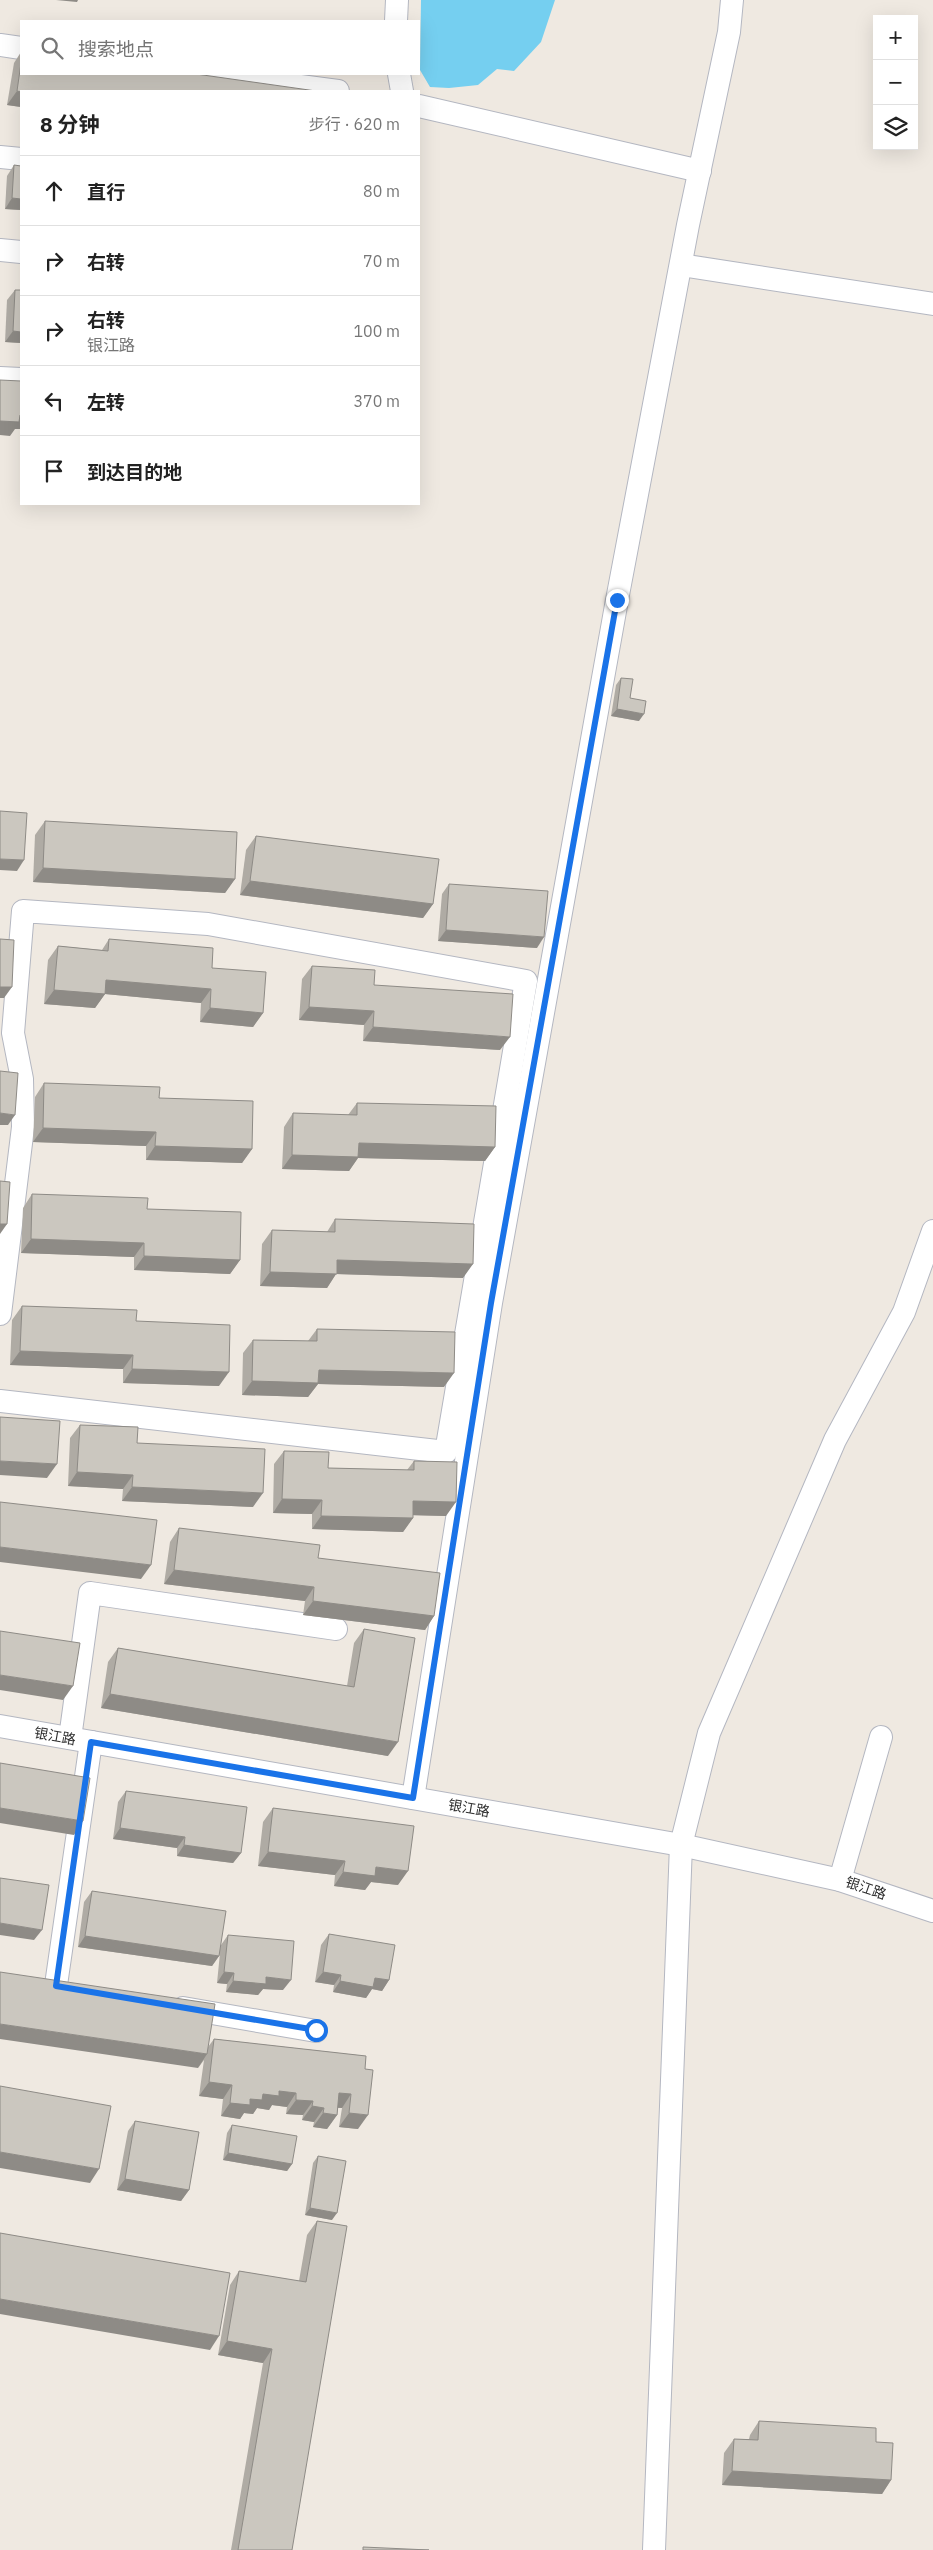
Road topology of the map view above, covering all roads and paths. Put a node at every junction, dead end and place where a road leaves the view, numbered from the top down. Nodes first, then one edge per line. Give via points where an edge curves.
1 (397, 0) edge
2 (732, 0) edge
3 (396, 20) edge
4 (0, 45) edge
5 (20, 48) edge
6 (218, 75) edge
7 (399, 75) edge
8 (330, 90) edge
9 (402, 90) edge
10 (420, 106) edge
11 (0, 156) edge
12 (20, 159) edge
13 (700, 171) junction
14 (0, 250) edge
15 (20, 252) edge
16 (680, 265) junction
17 (933, 304) edge
18 (0, 378) edge
19 (20, 379) edge
20 (7, 1033) edge
21 (933, 1231) edge
22 (0, 1314) edge
23 (0, 1401) edge
24 (336, 1629) dead end
25 (0, 1726) edge
26 (881, 1737) dead end
27 (80, 1740) junction
28 (413, 1798) junction
29 (680, 1844) junction
30 (840, 1880) junction
31 (933, 1911) edge
32 (56, 1986) edge
33 (162, 2004) edge
34 (316, 2030) dead end
35 (654, 2550) edge

1 - 3 street
2 - 13 street via 729,32
4 - 5 street
6 - 8 street
7 - 9 street
10 - 13 street
11 - 12 street
13 - 16 street
14 - 15 street
16 - 17 street
16 - 28 street via 491,1303
18 - 19 street
20 - 22 street via 22,1079 23,1127
20 - 23 street via 23,912 208,924 526,981 446,1452
21 - 29 street via 904,1312 835,1440 710,1733
24 - 27 street via 90,1594
25 - 27 street, 银江路
26 - 30 street
27 - 28 street, 银江路
27 - 32 street
28 - 29 street, 银江路
29 - 30 street, 银江路
29 - 35 street
30 - 31 street, 银江路
33 - 34 street

